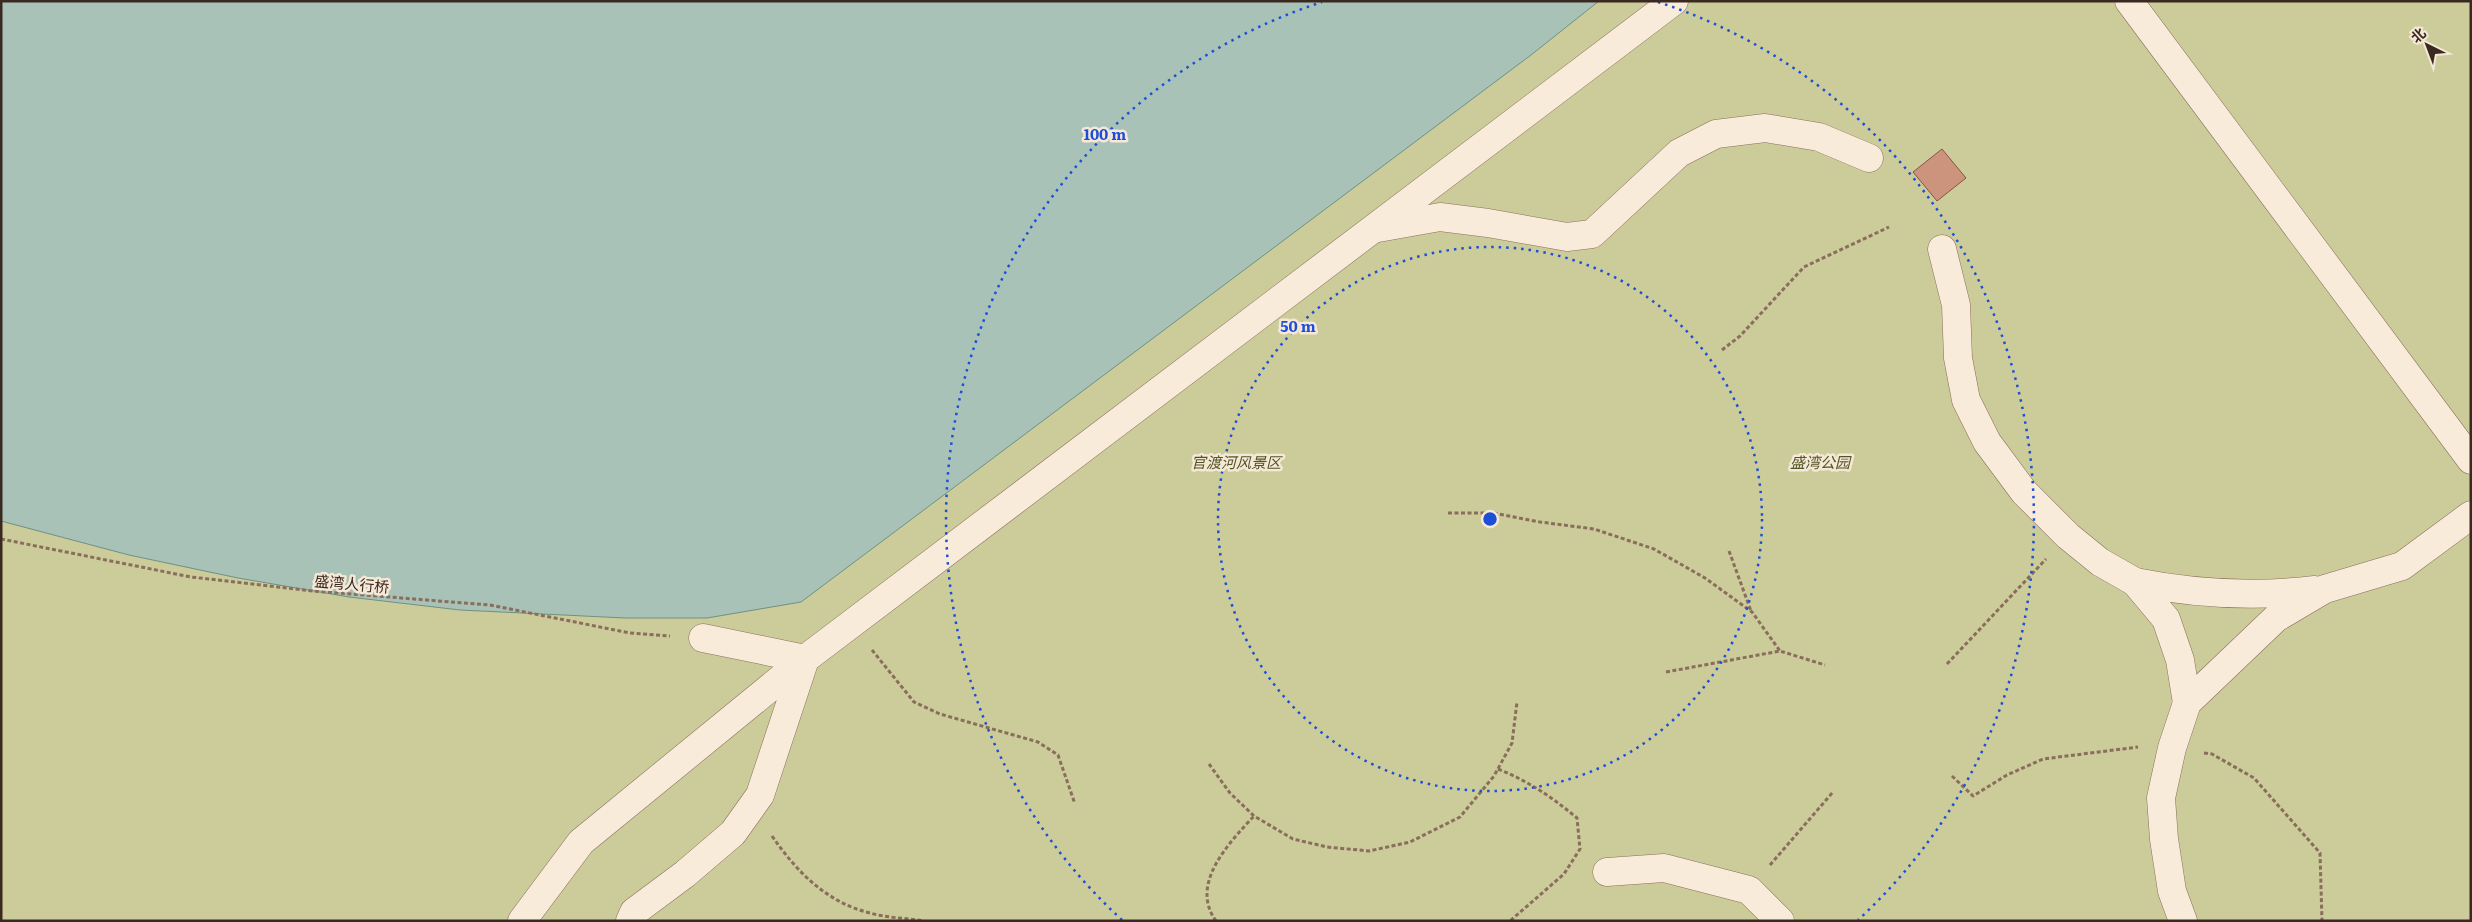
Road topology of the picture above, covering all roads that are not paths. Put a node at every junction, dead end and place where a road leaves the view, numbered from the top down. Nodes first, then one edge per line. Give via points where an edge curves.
1 (1674, 1) edge
2 (2129, 1) edge
3 (1869, 158) dead end
4 (1374, 228) junction
5 (1942, 248) dead end
6 (2471, 460) edge
7 (2471, 516) edge
8 (2135, 582) junction
9 (2325, 589) junction
10 (703, 638) road end
11 (805, 659) junction
12 (2187, 703) junction
13 (1607, 872) dead end
14 (522, 921) edge
15 (630, 921) edge
16 (1780, 921) edge
17 (2183, 921) edge

1 - 4 lane
2 - 6 lane
3 - 4 lane via 1819,137 1765,128 1716,134 1679,153 1592,234 1567,237 1440,217
4 - 11 lane
5 - 8 lane via 1956,305 1958,358 1966,400 1987,442 2024,492 2068,536 2100,562
7 - 9 lane via 2402,566
8 - 9 lane via 2177,590 2231,594 2281,594
8 - 12 lane via 2166,619 2180,660
9 - 12 lane via 2276,618
10 - 11 lane
11 - 14 lane via 581,842
11 - 15 lane via 760,795 733,833 634,912
12 - 17 lane via 2172,748 2161,798 2172,891
13 - 16 lane via 1664,868 1749,890

